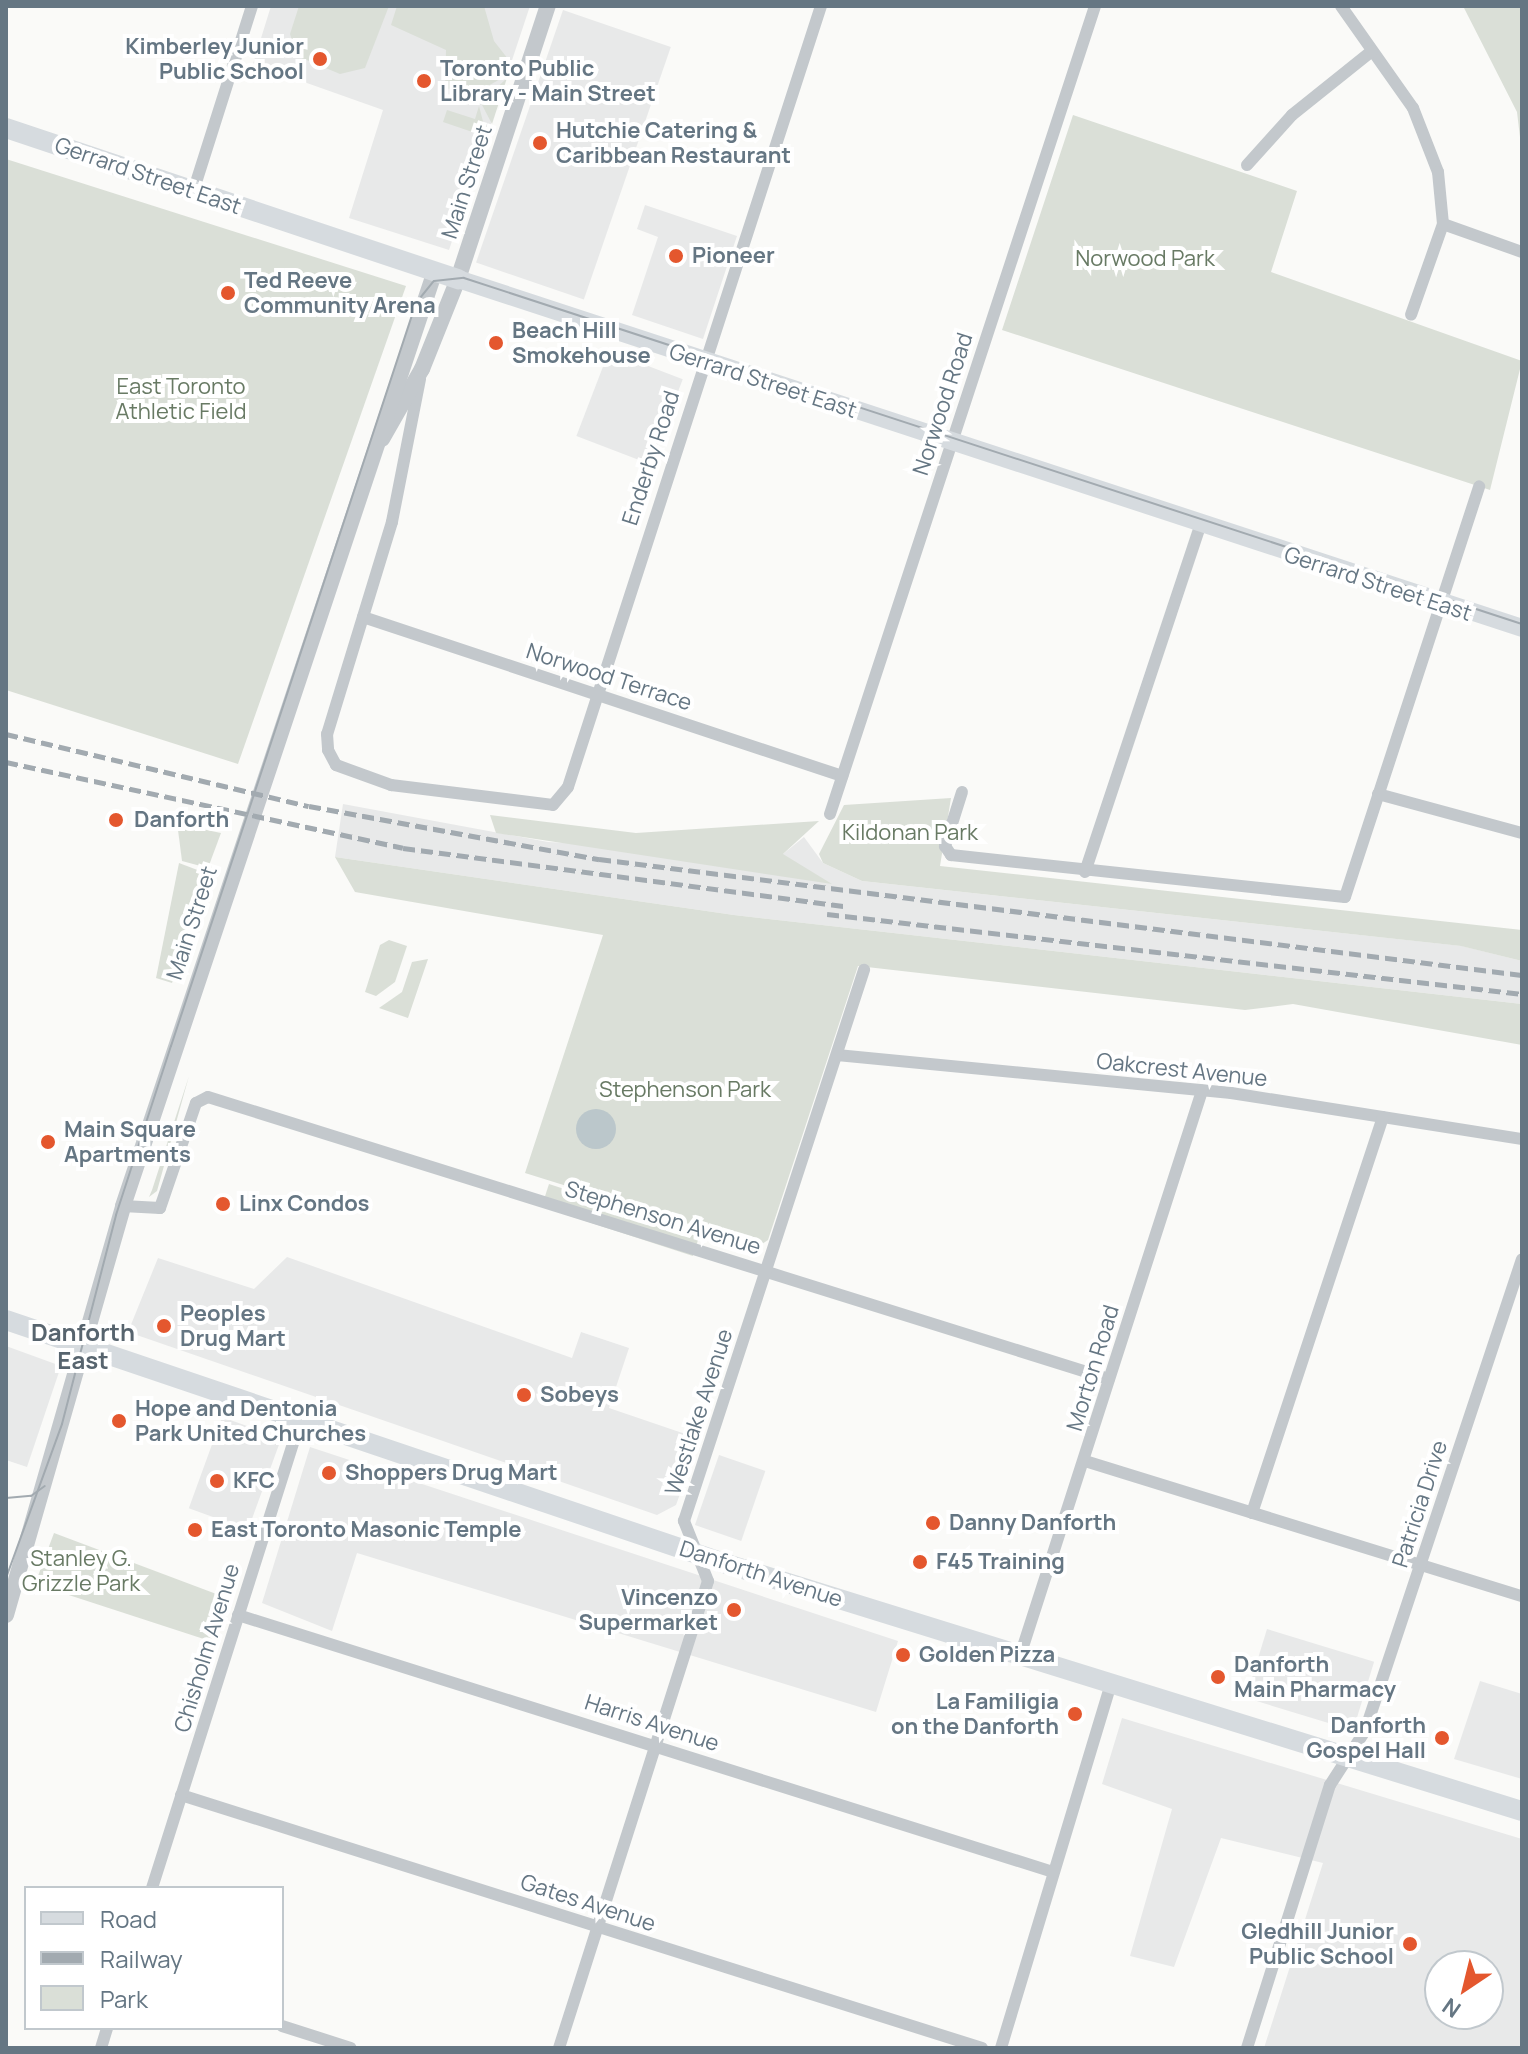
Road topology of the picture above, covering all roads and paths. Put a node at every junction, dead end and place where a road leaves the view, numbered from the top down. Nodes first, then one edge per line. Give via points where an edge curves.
1 (252, 6) edge
2 (548, 6) edge
3 (821, 6) edge
4 (1095, 6) edge
5 (1341, 6) edge
6 (1372, 51) junction
7 (6, 128) edge
8 (1247, 165) dead end
9 (193, 192) junction
10 (1443, 224) junction
11 (1522, 252) edge
12 (435, 271) junction
13 (458, 279) junction
14 (1411, 315) dead end
15 (703, 361) junction
16 (422, 369) junction
17 (952, 443) junction
18 (364, 472) junction
19 (1479, 486) dead end
20 (1200, 526) junction
21 (1441, 606) junction
22 (363, 617) junction
23 (1522, 628) edge
24 (598, 696) junction
25 (842, 776) junction
26 (568, 787) joint
27 (962, 792) dead end
28 (1378, 794) junction
29 (830, 814) dead end
30 (1522, 833) edge
31 (1085, 872) junction
32 (864, 970) dead end
33 (837, 1055) junction
34 (1202, 1091) junction
35 (1383, 1117) junction
36 (1522, 1139) edge
37 (123, 1206) junction
38 (1522, 1259) edge
39 (766, 1271) junction
40 (6, 1320) edge
41 (86, 1345) junction
42 (1109, 1379) junction
43 (301, 1419) junction
44 (1085, 1461) junction
45 (1252, 1513) junction
46 (693, 1553) junction
47 (1421, 1565) junction
48 (1522, 1596) edge
49 (6, 1615) edge
50 (238, 1615) junction
51 (1020, 1656) junction
52 (1111, 1684) junction
53 (654, 1745) junction
54 (1348, 1758) junction
55 (181, 1795) junction
56 (1522, 1811) edge
57 (1053, 1872) junction
58 (153, 1886) edge
59 (595, 1927) junction
60 (284, 2027) edge
61 (351, 2048) edge
62 (559, 2048) edge
63 (982, 2048) edge
64 (1001, 2048) edge
65 (1247, 2048) edge

1 - 9 street
2 - 13 street, Main Street
3 - 15 street, Enderby Road
4 - 17 street, Norwood Road
5 - 6 street
6 - 8 street via 1292,115
6 - 10 street via 1425,129
7 - 9 main road, Gerrard Street East
9 - 12 main road, Gerrard Street East
10 - 11 street
10 - 14 street
12 - 13 main road, Gerrard Street East
12 - 18 street, Main Street
13 - 15 main road, Gerrard Street East
13 - 16 street, Main Street
15 - 17 main road, Gerrard Street East
15 - 24 street, Enderby Road
16 - 18 street, Main Street
16 - 22 street, Main Street via 392,522
17 - 20 main road, Gerrard Street East
17 - 25 street, Norwood Road
18 - 37 street, Main Street
19 - 21 street
20 - 21 main road, Gerrard Street East
20 - 31 street
21 - 23 main road, Gerrard Street East
21 - 28 street
22 - 24 street, Norwood Terrace
22 - 26 street, Main Street via 328,750 352,773 484,800 543,806
24 - 25 street, Norwood Terrace
24 - 26 street, Enderby Road
25 - 29 street, Norwood Road
27 - 31 street via 945,846 951,855
28 - 30 street
28 - 31 street via 1345,897
32 - 33 street, Westlake Avenue
33 - 34 street, Oakcrest Avenue
33 - 39 street, Westlake Avenue
34 - 35 street, Oakcrest Avenue
34 - 42 street, Morton Road
35 - 36 street, Oakcrest Avenue
35 - 45 street
37 - 39 street, Stephenson Avenue via 160,1208 191,1114 205,1096
37 - 41 street, Main Street
38 - 47 street, Patricia Drive
39 - 42 street, Stephenson Avenue
39 - 46 street, Westlake Avenue via 684,1521
40 - 41 main road, Danforth Avenue
41 - 43 main road, Danforth Avenue
41 - 49 street, Main Street
42 - 44 street, Morton Road
43 - 46 main road, Danforth Avenue
43 - 50 street, Chisholm Avenue
44 - 45 street
44 - 51 street, Morton Road
45 - 47 street
46 - 51 main road, Danforth Avenue
46 - 53 street, Westlake Avenue via 708,1581
47 - 48 street
47 - 54 street, Patricia Drive via 1365,1731
50 - 53 street, Harris Avenue
50 - 55 street, Chisholm Avenue
51 - 52 main road, Danforth Avenue
52 - 54 main road, Danforth Avenue
52 - 57 street
53 - 57 street, Harris Avenue
53 - 59 street, Westlake Avenue
54 - 56 main road, Danforth Avenue
54 - 65 street, Patricia Drive via 1330,1785
55 - 58 street, Chisholm Avenue
55 - 59 street, Gates Avenue
57 - 64 street
59 - 62 street, Westlake Avenue
59 - 63 street, Gates Avenue
60 - 61 street

